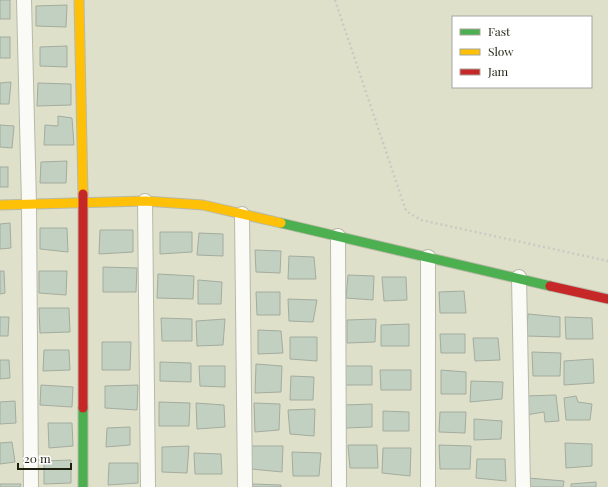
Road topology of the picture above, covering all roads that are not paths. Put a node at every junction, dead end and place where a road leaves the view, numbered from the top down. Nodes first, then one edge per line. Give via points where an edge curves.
1 (24, 0) edge
2 (79, 0) edge
3 (145, 201) junction
4 (83, 202) junction
5 (29, 204) junction
6 (0, 205) edge
7 (242, 214) junction
8 (338, 236) junction
9 (428, 257) junction
10 (519, 278) junction
11 (608, 298) edge
12 (32, 487) edge
13 (83, 487) edge
14 (148, 487) edge
15 (245, 487) edge
16 (339, 487) edge
17 (428, 487) edge
18 (523, 487) edge

1 - 5 street
2 - 4 street
3 - 4 street
3 - 7 street via 203,205
3 - 14 street
4 - 5 street
4 - 13 street
5 - 6 street
5 - 12 street
7 - 8 street
7 - 15 street
8 - 9 street
8 - 16 street
9 - 10 street
9 - 17 street
10 - 11 street
10 - 18 street

